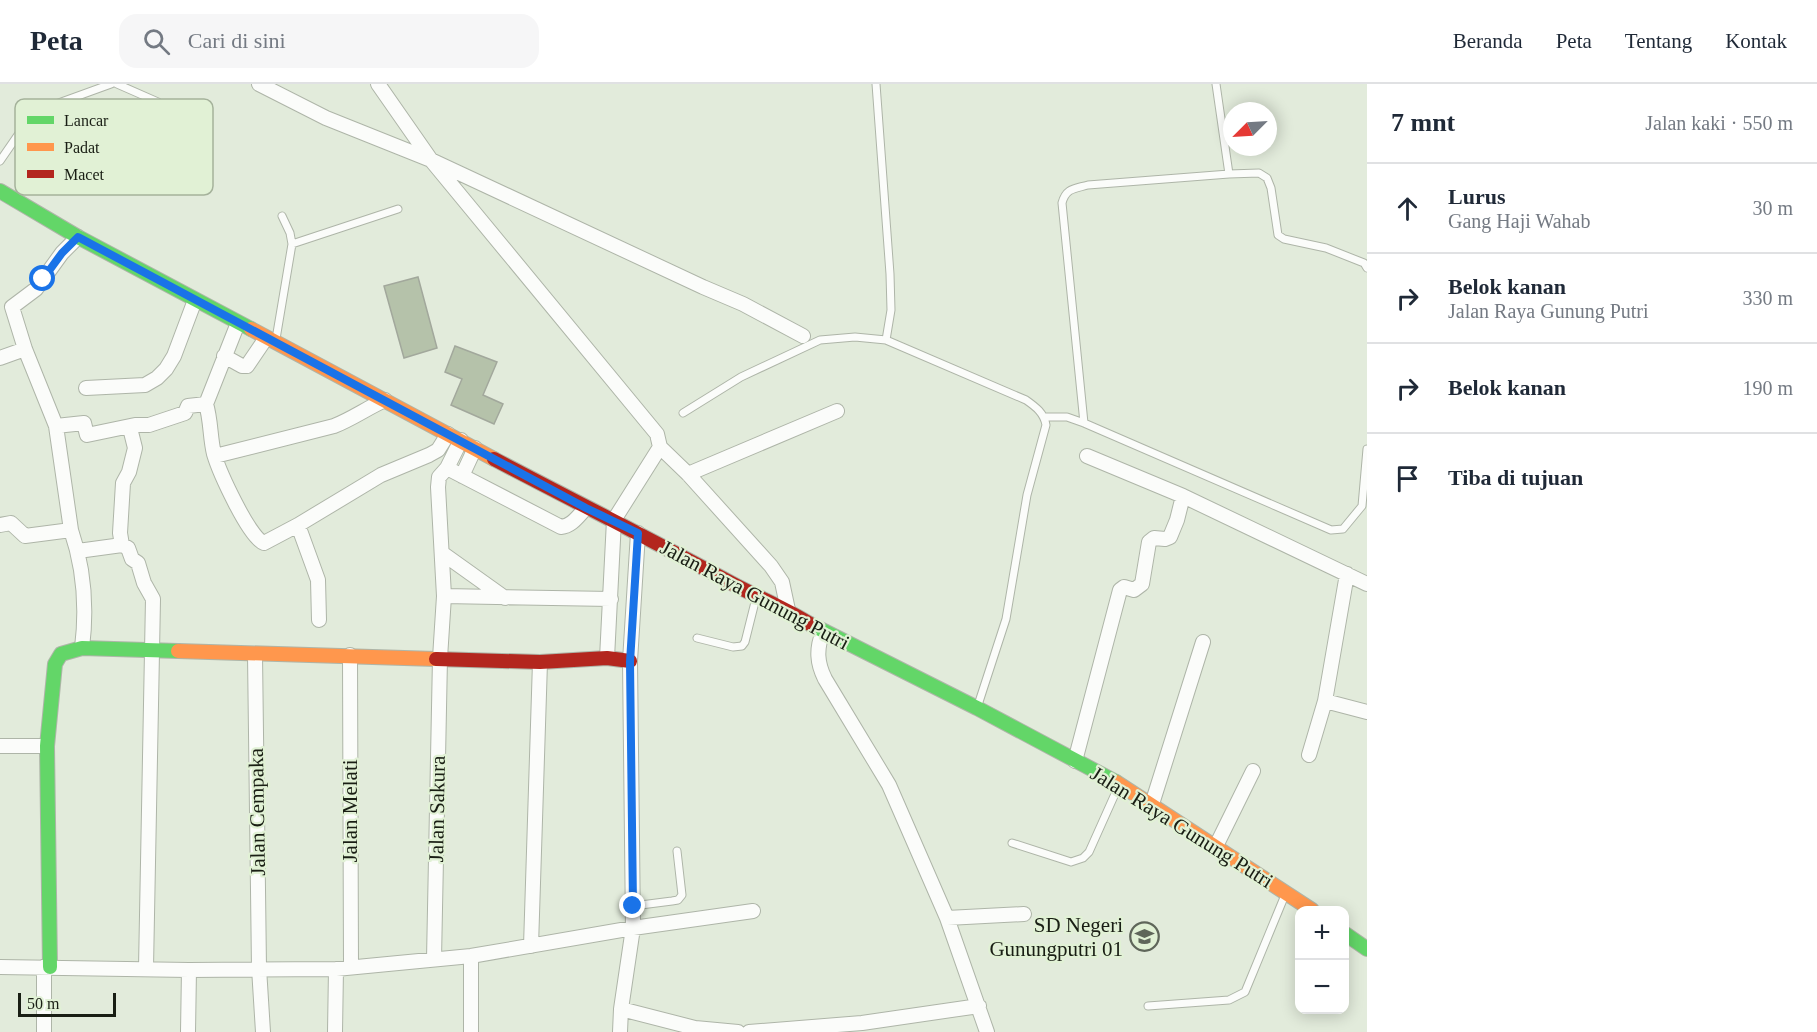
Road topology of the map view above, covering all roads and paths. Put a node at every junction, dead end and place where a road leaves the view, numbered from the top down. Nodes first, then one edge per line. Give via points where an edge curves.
1 (111, 84) edge
2 (117, 84) edge
3 (378, 84) edge
4 (876, 84) edge
5 (1216, 84) edge
6 (268, 86) edge
7 (70, 99) edge
8 (151, 99) edge
9 (15, 140) edge
10 (431, 160) junction
11 (0, 161) edge
12 (1229, 174) junction
13 (0, 191) edge
14 (398, 209) dead end
15 (282, 216) dead end
16 (78, 237) junction
17 (292, 244) junction
18 (1367, 268) edge
19 (195, 300) junction
20 (238, 323) junction
21 (803, 336) dead end
22 (886, 340) junction
23 (271, 341) junction
24 (25, 349) junction
25 (224, 356) junction
26 (0, 358) edge
27 (86, 388) dead end
28 (385, 400) junction
29 (206, 404) junction
30 (837, 411) dead end
31 (683, 413) dead end
32 (1045, 417) junction
33 (1084, 423) junction
34 (56, 426) junction
35 (130, 428) junction
36 (454, 437) junction
37 (660, 447) junction
38 (475, 448) junction
39 (1367, 449) edge
40 (215, 456) junction
41 (1087, 456) dead end
42 (447, 468) junction
43 (688, 474) junction
44 (462, 476) junction
45 (1183, 496) junction
46 (586, 508) junction
47 (614, 520) junction
48 (0, 525) edge
49 (298, 525) junction
50 (71, 530) junction
51 (638, 533) junction
52 (122, 545) junction
53 (78, 551) junction
54 (442, 552) junction
55 (1347, 574) junction
56 (1367, 584) edge
57 (444, 596) junction
58 (756, 597) junction
59 (505, 598) junction
60 (611, 599) junction
61 (788, 610) junction
62 (319, 620) dead end
63 (823, 632) junction
64 (697, 638) dead end
65 (1203, 642) dead end
66 (82, 648) junction
67 (152, 650) junction
68 (255, 655) junction
69 (350, 655) junction
70 (440, 658) junction
71 (607, 658) junction
72 (540, 662) junction
73 (630, 662) junction
74 (1325, 701) junction
75 (977, 708) junction
76 (1367, 712) edge
77 (0, 746) edge
78 (47, 746) junction
79 (1309, 755) dead end
80 (1075, 761) junction
81 (1253, 771) dead end
82 (1120, 784) junction
83 (1152, 804) junction
84 (1012, 843) dead end
85 (1216, 846) junction
86 (677, 851) dead end
87 (1286, 892) junction
88 (633, 906) junction
89 (1306, 906) edge
90 (753, 911) dead end
91 (1024, 914) dead end
92 (947, 918) junction
93 (633, 928) junction
94 (1349, 936) edge
95 (531, 946) junction
96 (1367, 949) edge
97 (471, 956) junction
98 (434, 959) junction
99 (351, 966) junction
100 (0, 967) edge
101 (47, 967) junction
102 (146, 968) junction
103 (259, 968) junction
104 (336, 969) junction
105 (189, 970) junction
106 (979, 1006) junction
107 (1148, 1006) dead end
108 (621, 1009) junction
109 (44, 1032) edge
110 (188, 1032) edge
111 (263, 1032) edge
112 (334, 1032) edge
113 (471, 1032) edge
114 (620, 1032) edge
115 (738, 1032) edge
116 (749, 1032) edge
117 (987, 1032) edge

1 - 7 lane
2 - 8 lane
3 - 10 street
4 - 22 lane via 890,274 891,310
5 - 12 lane
6 - 10 street via 326,118
9 - 11 lane
10 - 21 street via 743,304
10 - 37 street via 657,434
12 - 18 lane via 1259,173 1267,178 1278,235 1326,248 1364,263
12 - 33 lane via 1088,185 1071,189 1065,195 1062,203
13 - 16 main road, Jalan Raya Gunung Putri
14 - 17 lane
15 - 17 lane
16 - 19 main road, Jalan Raya Gunung Putri
16 - 24 street via 36,289 12,307
17 - 23 lane
19 - 20 main road, Jalan Raya Gunung Putri
19 - 27 street via 174,356 157,378 145,385
20 - 23 main road, Jalan Raya Gunung Putri
20 - 25 street
22 - 31 lane via 820,340 741,377
22 - 32 lane via 1026,400
23 - 25 street via 247,366
23 - 28 main road, Jalan Raya Gunung Putri
24 - 26 street
24 - 34 street
25 - 29 street
28 - 36 main road, Jalan Raya Gunung Putri
28 - 40 street via 333,426
29 - 35 street via 188,406 185,413
29 - 40 street
30 - 43 street
32 - 33 lane via 1067,417
32 - 75 lane via 1006,619
33 - 39 lane via 1331,530 1343,529 1362,506
34 - 35 street via 84,423 87,435
34 - 50 street
35 - 52 street via 135,448 123,483
36 - 38 main road, Jalan Raya Gunung Putri
36 - 42 street, Jalan Sakura
36 - 49 street via 438,450 381,475
37 - 43 street
37 - 47 street
38 - 44 street
38 - 46 main road, Jalan Raya Gunung Putri
40 - 49 street via 229,490 260,542
41 - 45 street
42 - 44 street
42 - 54 street, Jalan Sakura via 439,477 438,487
43 - 61 street via 771,566 782,582
44 - 46 street via 561,527 572,523
45 - 55 street
45 - 80 street via 1170,537 1149,542 1142,584 1137,589 1120,590
46 - 47 main road, Jalan Raya Gunung Putri
47 - 51 main road, Jalan Raya Gunung Putri
47 - 60 street
48 - 50 street via 11,523 25,536
49 - 62 street via 318,580
50 - 53 street
51 - 58 main road, Jalan Raya Gunung Putri
51 - 73 street
52 - 53 street
52 - 67 street via 138,563 153,599
53 - 66 street via 86,617
54 - 57 street, Jalan Sakura
54 - 59 street
55 - 56 street
55 - 74 street
57 - 59 street
57 - 70 street, Jalan Sakura
58 - 61 main road, Jalan Raya Gunung Putri
58 - 64 lane via 742,646
59 - 60 street
60 - 71 street
61 - 63 main road, Jalan Raya Gunung Putri
63 - 75 main road, Jalan Raya Gunung Putri
63 - 92 street via 819,668 889,785
65 - 83 street
66 - 67 main road
66 - 78 main road via 61,654 55,664
67 - 68 main road
67 - 102 street
68 - 69 main road
68 - 103 street, Jalan Cempaka
69 - 70 main road
69 - 99 street, Jalan Melati
70 - 72 main road
70 - 98 street, Jalan Sakura
71 - 72 main road
71 - 73 main road
72 - 95 street
73 - 88 street
74 - 76 street
74 - 79 street
75 - 80 main road, Jalan Raya Gunung Putri
77 - 78 street
78 - 101 main road
80 - 82 main road, Jalan Raya Gunung Putri
81 - 85 street
82 - 83 main road, Jalan Raya Gunung Putri
82 - 84 lane via 1083,858 1071,862
83 - 85 main road, Jalan Raya Gunung Putri
85 - 87 main road, Jalan Raya Gunung Putri
86 - 88 lane via 682,895 678,900
87 - 89 main road, Jalan Raya Gunung Putri
87 - 107 lane via 1245,992 1229,1000
88 - 93 street
90 - 93 street
91 - 92 street
92 - 106 street
93 - 95 street
93 - 108 street
94 - 96 main road
95 - 97 street
97 - 98 street
97 - 113 street
98 - 99 street
99 - 104 street
100 - 101 street
101 - 102 street
101 - 109 street
102 - 105 street
103 - 104 street
103 - 105 street
103 - 111 street, Jalan Cempaka
104 - 112 street
105 - 110 street
106 - 116 street via 862,1023
106 - 117 street
108 - 114 street
108 - 115 street via 695,1028

